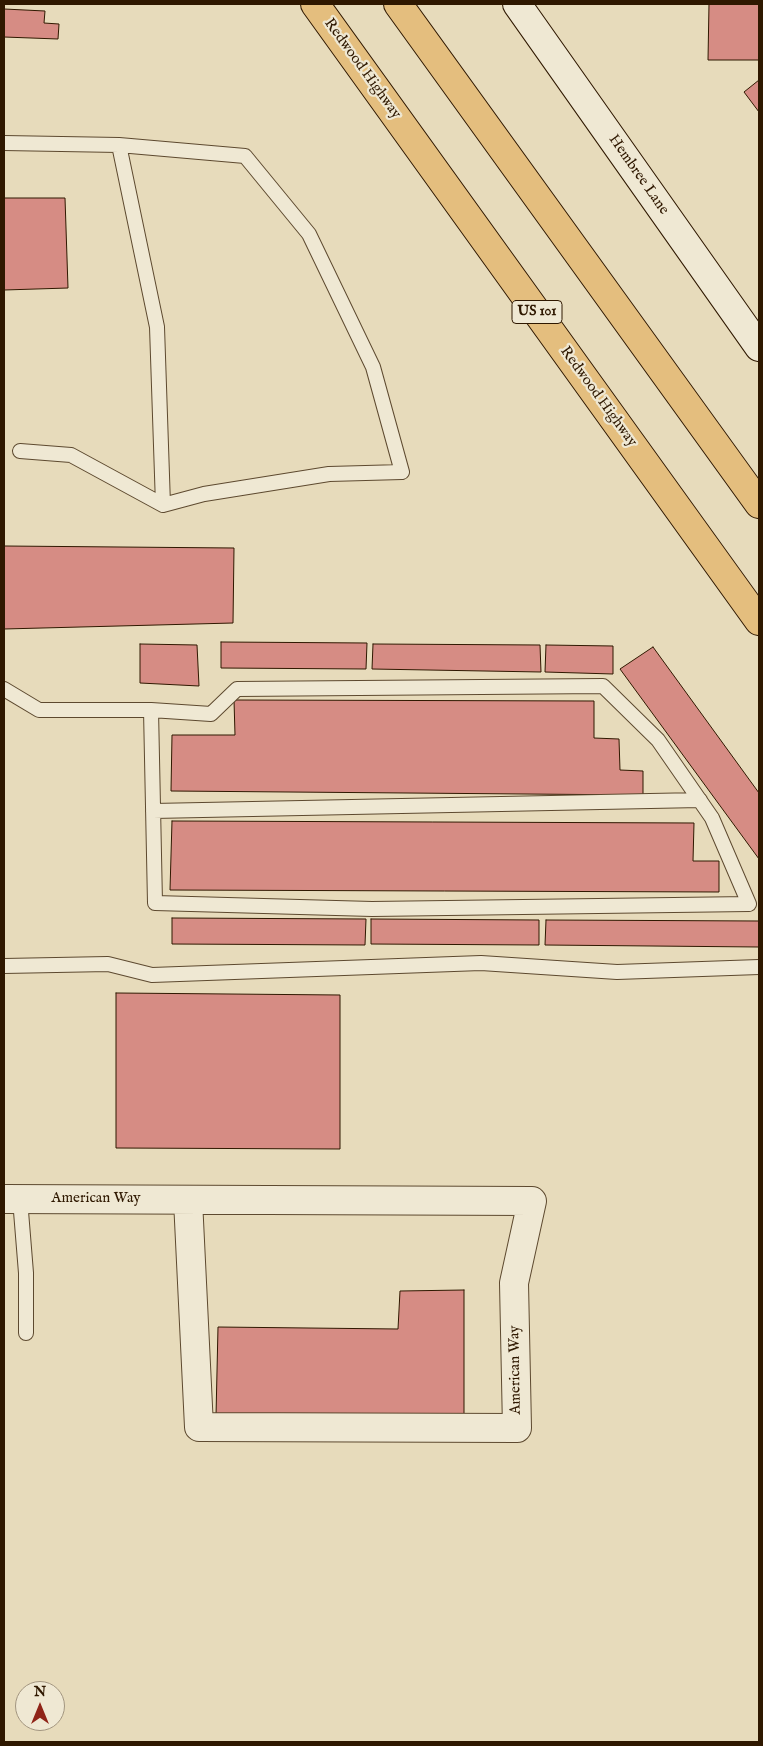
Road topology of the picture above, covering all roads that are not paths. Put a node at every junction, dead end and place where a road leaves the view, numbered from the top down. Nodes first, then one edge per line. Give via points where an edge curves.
1 (314, 4) edge
2 (398, 4) edge
3 (518, 4) edge
4 (4, 143) edge
5 (119, 144) junction
6 (759, 347) edge
7 (20, 451) dead end
8 (163, 504) junction
9 (759, 504) edge
10 (759, 621) edge
11 (4, 689) edge
12 (151, 710) junction
13 (700, 800) junction
14 (153, 811) junction
15 (4, 966) edge
16 (759, 967) edge
17 (12, 1199) edge
18 (188, 1200) junction
19 (26, 1333) dead end

1 - 10 highway, Redwood Highway / US 101
2 - 9 highway
3 - 6 street, Hembree Lane
4 - 5 lane
5 - 8 lane via 157,328
5 - 8 lane via 245,156 309,234 373,367 402,472 329,474 204,494
7 - 8 lane via 71,455
11 - 12 lane via 39,710
12 - 13 lane via 211,714 237,689 603,686 658,740
12 - 14 lane
13 - 14 lane
13 - 14 lane via 712,818 749,904 372,909 155,903
15 - 16 lane via 108,964 152,976 481,963 617,972
17 - 18 street, American Way
17 - 19 lane via 26,1273
18 - 18 street, American Way via 532,1201 514,1283 517,1428 199,1427

